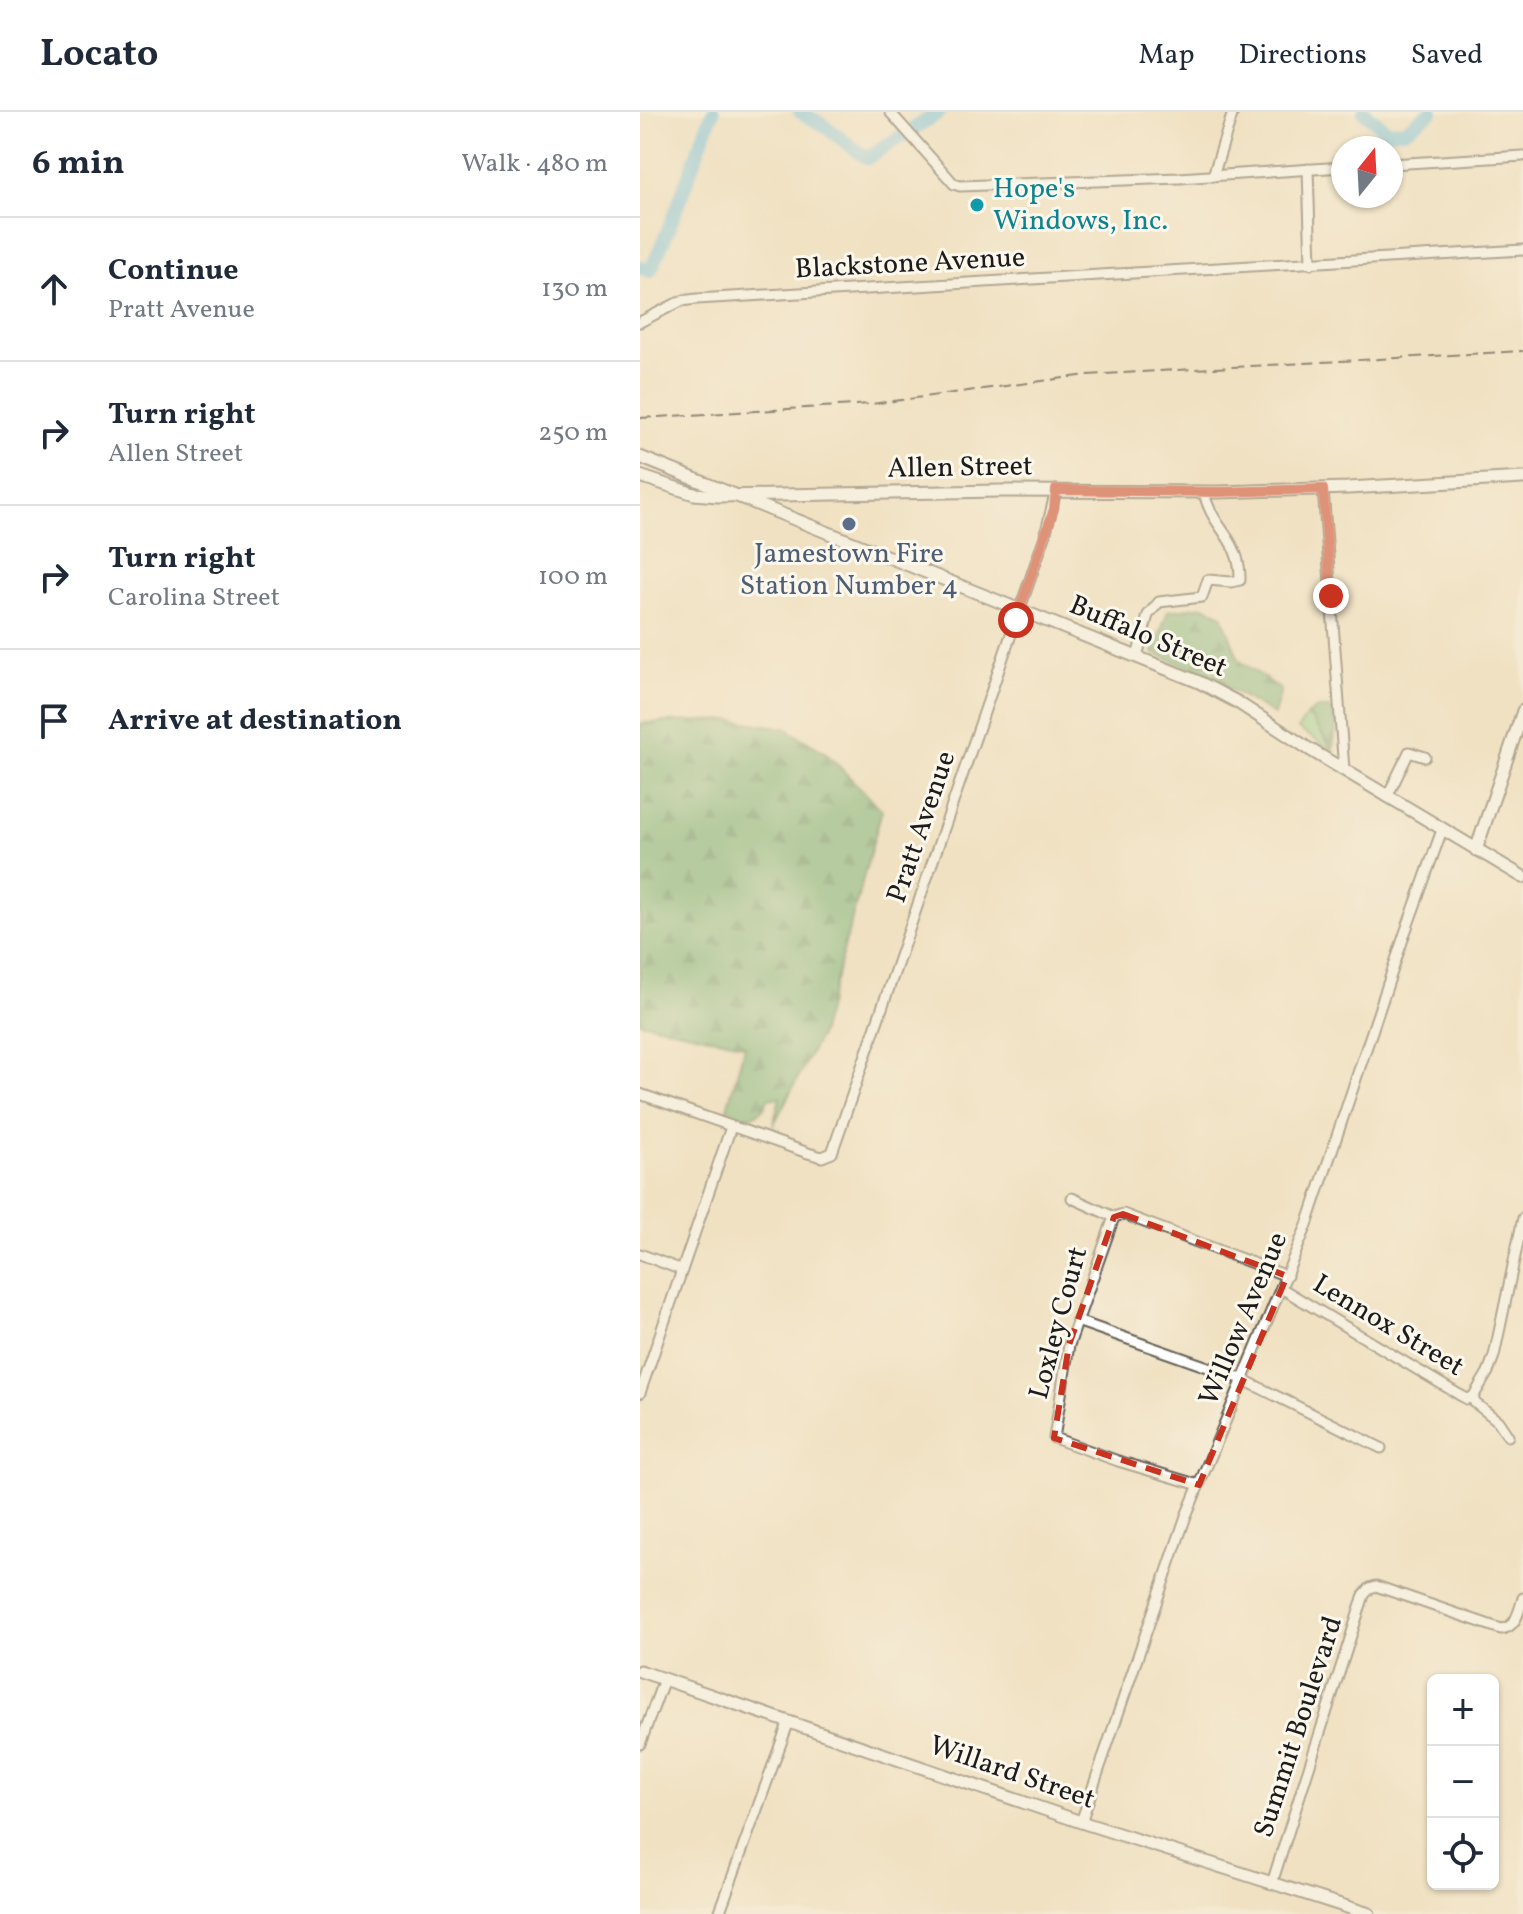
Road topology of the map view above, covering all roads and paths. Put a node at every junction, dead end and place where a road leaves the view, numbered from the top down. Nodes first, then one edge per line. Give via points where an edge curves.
1 (890, 112) edge
2 (1233, 112) edge
3 (1523, 156) edge
4 (1403, 163) edge
5 (1331, 168) edge
6 (1308, 169) junction
7 (1213, 176) junction
8 (1523, 250) edge
9 (1311, 264) junction
10 (640, 322) edge
11 (640, 457) edge
12 (640, 476) edge
13 (690, 477) junction
14 (1523, 478) edge
15 (1323, 489) junction
16 (1056, 490) junction
17 (687, 491) junction
18 (1204, 492) junction
19 (736, 496) junction
20 (1020, 610) junction
21 (1137, 657) junction
22 (1523, 711) edge
23 (1425, 757) dead end
24 (1344, 770) junction
25 (1387, 797) junction
26 (1442, 830) junction
27 (1476, 850) junction
28 (1523, 877) edge
29 (640, 1094) edge
30 (731, 1127) junction
31 (1072, 1198) dead end
32 (1114, 1217) junction
33 (1523, 1218) edge
34 (640, 1254) edge
35 (682, 1270) junction
36 (1287, 1276) junction
37 (1281, 1288) junction
38 (1077, 1321) junction
39 (1242, 1379) junction
40 (640, 1393) edge
41 (1473, 1397) junction
42 (1508, 1436) dead end
43 (1381, 1448) dead end
44 (1199, 1485) junction
45 (1523, 1598) edge
46 (640, 1671) edge
47 (664, 1679) junction
48 (789, 1721) junction
49 (640, 1744) edge
50 (1081, 1822) junction
51 (1272, 1883) junction
52 (719, 1914) edge
53 (1369, 1914) edge

1 - 7 street via 960,186
2 - 7 street
3 - 4 street
5 - 6 street
6 - 7 street
6 - 9 street
8 - 9 street, Blackstone Avenue
9 - 10 street, Blackstone Avenue via 697,299 681,301
11 - 13 street, Buffalo Street
12 - 17 street, Allen Street
13 - 17 street via 693,483
13 - 19 street, Buffalo Street
14 - 15 street, Allen Street
15 - 18 street, Allen Street
15 - 24 street
16 - 18 street, Allen Street
16 - 19 street, Allen Street
16 - 20 street, Pratt Avenue
17 - 19 street, Allen Street
18 - 21 street via 1234,545 1240,580 1208,580 1202,597 1159,602 1148,615
19 - 20 street, Buffalo Street
20 - 21 street, Buffalo Street
20 - 30 street, Pratt Avenue via 837,1141 827,1156
21 - 24 street, Buffalo Street via 1225,695
22 - 27 street
23 - 25 street via 1409,752
24 - 25 street, Buffalo Street
25 - 26 street, Buffalo Street
26 - 27 street, Buffalo Street
26 - 36 street, Willow Avenue
27 - 28 street, Buffalo Street
29 - 30 street
30 - 35 street
31 - 32 street
32 - 36 street via 1123,1214
32 - 38 street, Loxley Court
33 - 41 street via 1494,1356
34 - 35 street
35 - 40 street
36 - 37 street, Willow Avenue
37 - 39 street, Willow Avenue
37 - 41 street, Lennox Street via 1458,1394
38 - 39 street
38 - 44 street, Loxley Court via 1054,1438
39 - 43 street
39 - 44 street, Willow Avenue
41 - 42 street
44 - 50 street, Willow Avenue
45 - 51 street, Summit Boulevard via 1510,1627 1501,1629 1372,1587 1364,1595
46 - 47 street, Willard Street
47 - 48 street, Willard Street
47 - 49 street
48 - 50 street, Willard Street
48 - 52 street
50 - 51 street, Willard Street
51 - 53 street, Willard Street

